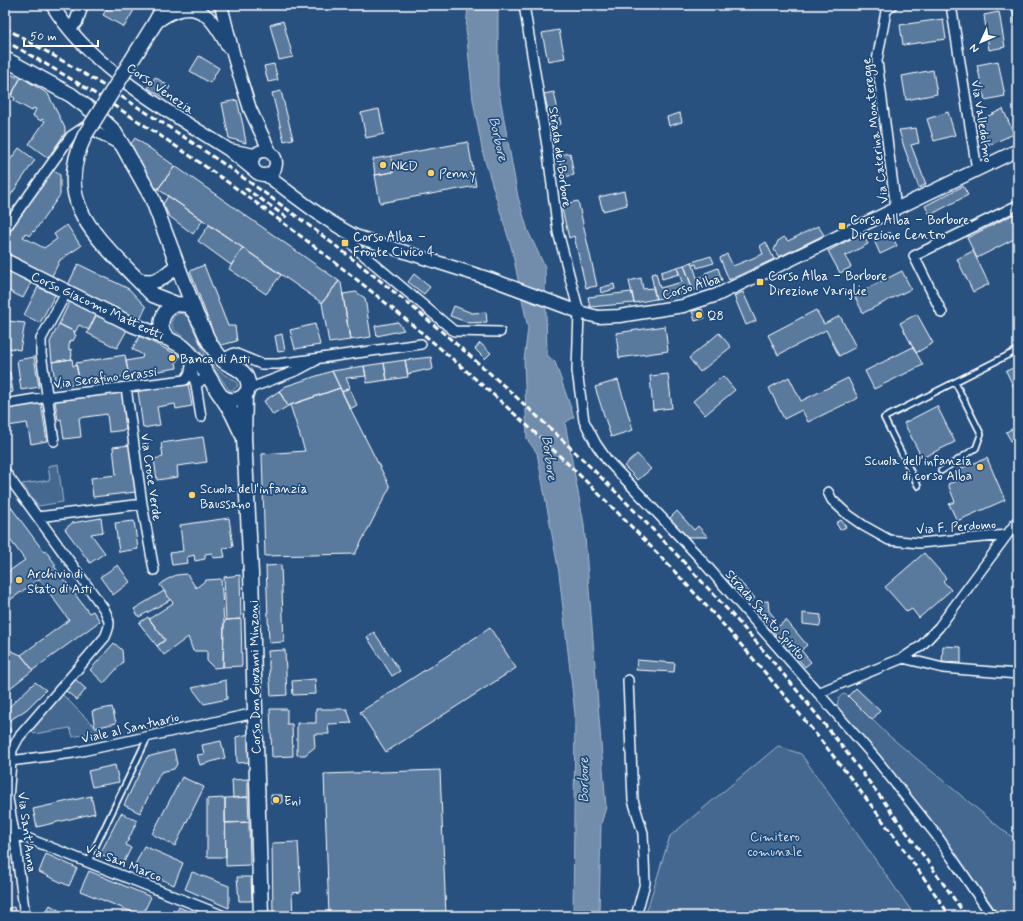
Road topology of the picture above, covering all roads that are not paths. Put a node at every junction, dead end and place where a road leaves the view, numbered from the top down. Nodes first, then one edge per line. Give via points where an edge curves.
1 (52, 5) edge
2 (82, 5) edge
3 (156, 5) edge
4 (165, 5) edge
5 (221, 5) edge
6 (524, 5) edge
7 (892, 5) edge
8 (952, 5) edge
9 (154, 23) junction
10 (69, 29) junction
11 (5, 59) edge
12 (235, 61) junction
13 (252, 116) junction
14 (124, 148) junction
15 (229, 150) junction
16 (1018, 150) edge
17 (270, 152) junction
18 (255, 154) junction
19 (276, 165) junction
20 (977, 170) junction
21 (260, 173) junction
22 (295, 197) junction
23 (1018, 205) edge
24 (896, 209) junction
25 (5, 229) edge
26 (355, 236) junction
27 (5, 261) edge
28 (178, 266) junction
29 (136, 278) junction
30 (66, 292) junction
31 (153, 295) junction
32 (176, 304) junction
33 (579, 312) junction
34 (942, 313) dead end
35 (196, 314) junction
36 (162, 320) junction
37 (500, 332) dead end
38 (169, 339) junction
39 (421, 344) dead end
40 (1018, 350) edge
41 (246, 358) junction
42 (322, 358) junction
43 (222, 359) junction
44 (191, 363) junction
45 (238, 370) junction
46 (210, 378) junction
47 (955, 382) junction
48 (196, 385) junction
49 (126, 387) junction
50 (246, 392) junction
51 (221, 396) junction
52 (47, 397) junction
53 (5, 404) edge
54 (201, 417) dead end
55 (244, 438) junction
56 (54, 441) dead end
57 (941, 471) dead end
58 (5, 472) edge
59 (918, 486) dead end
60 (828, 492) dead end
61 (142, 504) junction
62 (38, 517) junction
63 (1018, 520) edge
64 (1007, 536) junction
65 (154, 570) dead end
66 (903, 658) junction
67 (1018, 674) edge
68 (628, 680) dead end
69 (818, 693) junction
70 (254, 713) junction
71 (149, 736) junction
72 (8, 749) edge
73 (10, 761) junction
74 (14, 833) junction
75 (88, 862) junction
76 (25, 916) edge
77 (224, 916) edge
78 (261, 916) edge
79 (636, 916) edge
80 (992, 916) edge

1 - 10 street, Corso Venezia
2 - 10 street via 79,18
3 - 9 street
4 - 9 main road
5 - 12 street
6 - 33 street, Strada del Borbore via 558,232
7 - 24 street, Via Caterina Monteregge via 886,11 877,61
8 - 20 street, Via Valledolmo
9 - 12 street via 184,9 202,13 217,26
9 - 29 main road, bridge via 85,135 78,150 73,175 77,204 84,218 105,247
10 - 15 street, Corso Venezia via 97,58 137,90
11 - 14 main road via 71,96 96,114 113,130
12 - 13 street
13 - 17 street
13 - 18 street
14 - 25 street via 86,126 71,136
14 - 28 main road via 152,198
15 - 18 street, Corso Venezia
15 - 21 street, Corso Venezia
16 - 20 street, Corso Alba
17 - 18 street via 263,150
17 - 19 street via 275,158
18 - 21 street via 252,164
19 - 21 street via 272,172
19 - 22 street, Corso Alba
20 - 24 street, Corso Alba
21 - 22 street, Corso Alba
22 - 26 street, Corso Alba via 337,227
23 - 34 street via 914,256
24 - 33 street, Corso Alba via 703,300 619,316 598,316
26 - 33 street, Corso Alba via 493,280
26 - 37 street via 353,245 360,252 454,331
27 - 30 main road, Corso Giacomo Matteotti
28 - 29 main road via 160,279 148,282
28 - 35 main road
29 - 31 main road
30 - 38 main road, Corso Giacomo Matteotti via 132,325
30 - 52 street via 40,339
31 - 32 main road
31 - 36 main road
32 - 35 main road via 188,305
32 - 36 main road via 166,311
33 - 69 street, Strada Santo Spirito via 577,372 584,422 596,444 607,460 697,555
35 - 43 main road via 208,341
36 - 38 main road via 164,334
38 - 44 main road, Corso Giacomo Matteotti via 182,347
39 - 42 street
40 - 47 lane
41 - 42 street via 261,364 270,364
41 - 43 street via 234,352
41 - 45 street
42 - 50 street
43 - 45 main road
44 - 46 main road, Corso Don Giovanni Minzoni via 202,367
44 - 48 street
44 - 49 street, Via Serafino Grassi via 190,373 185,380
45 - 50 main road via 247,379
46 - 48 street
46 - 51 main road, Corso Don Giovanni Minzoni
47 - 57 lane via 981,434 976,448
47 - 59 lane via 884,418
48 - 54 street
49 - 52 street, Via Serafino Grassi
49 - 61 street, Via Croce Verde
50 - 51 main road via 241,398 231,401
50 - 55 main road, Corso Don Giovanni Minzoni
51 - 55 main road, Corso Don Giovanni Minzoni
52 - 53 street, Via Serafino Grassi
52 - 56 street
55 - 70 main road, Corso Don Giovanni Minzoni via 251,574
58 - 62 street
60 - 64 street, Via F. Perdomo via 832,500 847,514 889,540 919,543
61 - 62 street
61 - 65 street, Via Croce Verde
62 - 72 street via 104,609 110,626 105,637
63 - 64 street
64 - 66 street via 939,627 921,646
66 - 67 street via 943,668
66 - 69 street
68 - 79 street via 633,800 643,833 645,883
69 - 80 street, Strada Santo Spirito via 876,759 937,836
70 - 71 street, Viale al Santuario
70 - 78 main road, Corso Don Giovanni Minzoni
71 - 73 street, Viale al Santuario via 73,753
71 - 75 lane
72 - 73 street, Via Sant'Anna
73 - 74 street, Via Sant'Anna via 8,799
74 - 75 street, Via San Marco
74 - 76 street, Via Sant'Anna
75 - 77 street, Via San Marco

